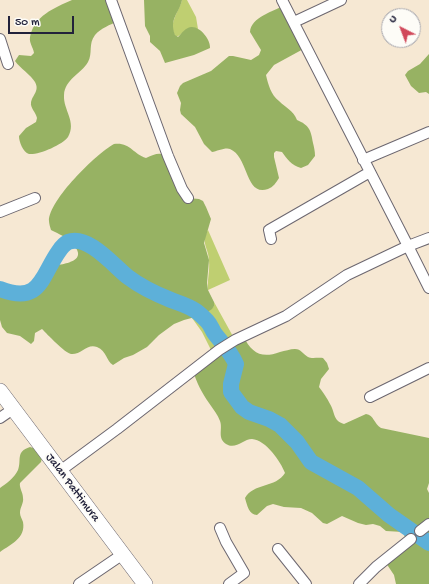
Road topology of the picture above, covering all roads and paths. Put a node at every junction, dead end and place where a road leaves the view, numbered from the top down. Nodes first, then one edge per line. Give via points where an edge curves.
1 (111, 0) edge
2 (282, 0) edge
3 (341, 0) edge
4 (294, 22) junction
5 (0, 39) edge
6 (8, 64) dead end
7 (429, 132) edge
8 (364, 160) junction
9 (370, 172) junction
10 (35, 198) dead end
11 (188, 198) dead end
12 (0, 212) edge
13 (429, 238) edge
14 (271, 239) dead end
15 (408, 246) junction
16 (429, 288) edge
17 (429, 368) edge
18 (0, 391) edge
19 (370, 397) dead end
20 (13, 409) junction
21 (0, 418) edge
22 (60, 471) junction
23 (429, 524) edge
24 (220, 528) dead end
25 (420, 531) dead end
26 (411, 539) dead end
27 (278, 549) dead end
28 (122, 554) junction
29 (79, 584) edge
30 (145, 584) edge
31 (229, 584) edge
32 (304, 584) edge
33 (359, 584) edge

1 - 11 street via 168,156
2 - 4 street
3 - 4 street
4 - 8 street
5 - 6 street
7 - 8 street
8 - 9 street
9 - 14 street via 269,230
9 - 15 street
10 - 12 street
13 - 15 street
15 - 16 street
15 - 22 street via 348,275 286,316 219,350
17 - 19 street
18 - 20 main road, Jalan Pattimura
20 - 21 street
20 - 22 main road, Jalan Pattimura
22 - 28 main road, Jalan Pattimura
23 - 25 street
24 - 31 street via 244,573
26 - 33 street
27 - 32 street
28 - 29 street
28 - 30 main road, Jalan Pattimura

